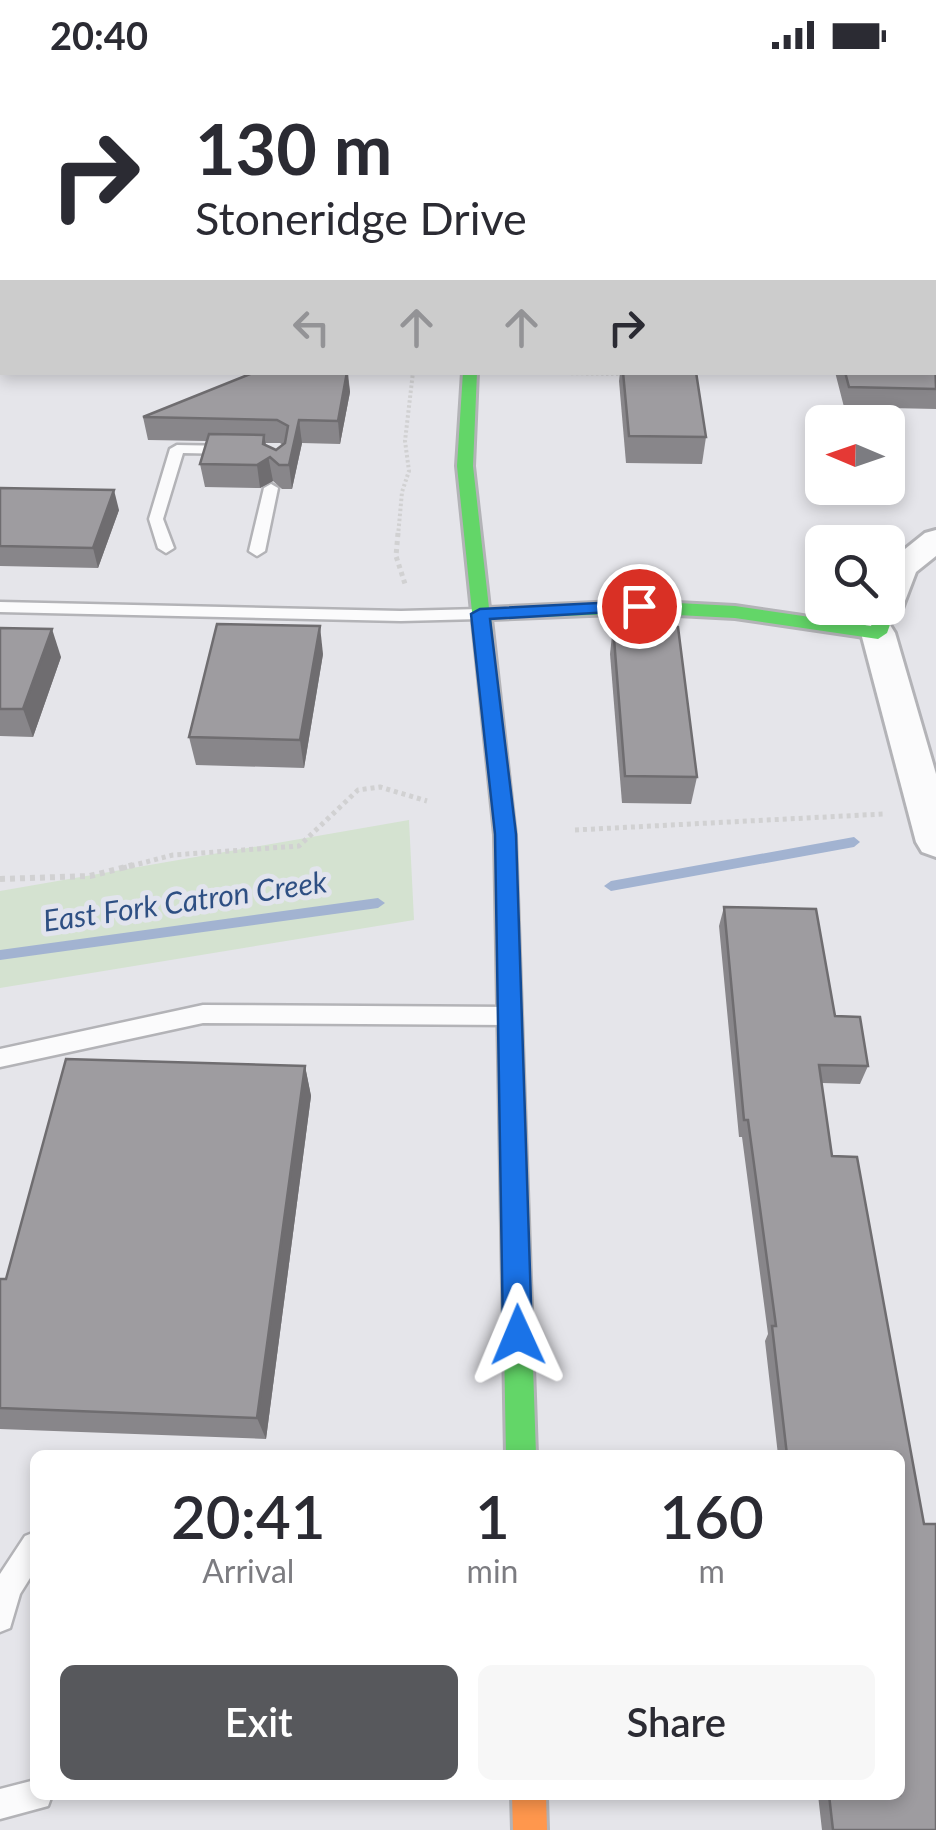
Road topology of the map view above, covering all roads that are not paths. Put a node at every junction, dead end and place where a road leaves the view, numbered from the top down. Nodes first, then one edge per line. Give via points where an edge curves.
1 (470, 375) edge
2 (246, 450) edge
3 (271, 488) edge
4 (936, 540) edge
5 (166, 548) dead end
6 (256, 550) dead end
7 (905, 565) edge
8 (0, 608) edge
9 (480, 614) junction
10 (805, 614) edge
11 (886, 625) edge
12 (932, 827) edge
13 (510, 1016) junction
14 (0, 1058) edge
15 (521, 1450) edge
16 (30, 1554) edge
17 (0, 1618) edge
18 (30, 1797) edge
19 (529, 1800) edge
20 (0, 1804) edge
21 (530, 1830) edge

1 - 9 main road via 465,466
2 - 5 lane via 177,449 156,518
3 - 6 lane
4 - 7 street
8 - 9 lane
9 - 10 main road via 639,606
9 - 13 main road via 506,834
11 - 12 street
13 - 14 lane via 203,1014
13 - 15 main road
16 - 17 lane via 7,1588
18 - 20 lane
19 - 21 main road

